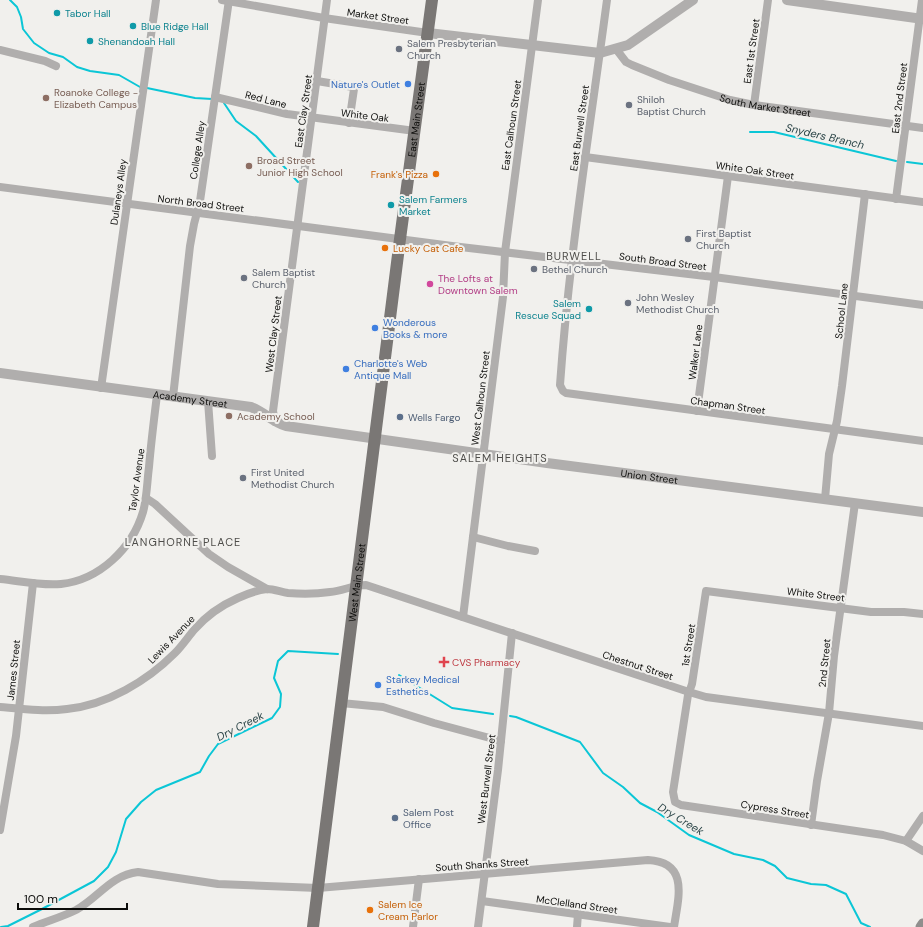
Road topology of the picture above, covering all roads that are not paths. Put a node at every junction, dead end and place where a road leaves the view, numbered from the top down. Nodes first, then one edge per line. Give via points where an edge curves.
1 (156, 0) edge
2 (227, 0) edge
3 (327, 0) edge
4 (432, 0) edge
5 (538, 0) edge
6 (607, 0) edge
7 (693, 0) edge
8 (768, 0) edge
9 (787, 0) edge
10 (922, 0) edge
11 (324, 18) junction
12 (921, 18) edge
13 (428, 34) junction
14 (532, 46) junction
15 (616, 49) junction
16 (0, 50) edge
17 (600, 52) junction
18 (56, 66) dead end
19 (317, 81) junction
20 (215, 97) junction
21 (754, 105) junction
22 (312, 118) junction
23 (350, 123) junction
24 (906, 126) junction
25 (923, 128) edge
26 (415, 131) junction
27 (585, 157) junction
28 (728, 176) junction
29 (0, 187) edge
30 (865, 194) junction
31 (896, 199) junction
32 (923, 202) edge
33 (126, 204) junction
34 (197, 212) junction
35 (297, 225) junction
36 (400, 239) junction
37 (505, 252) junction
38 (572, 260) junction
39 (714, 277) junction
40 (853, 296) junction
41 (923, 305) edge
42 (0, 373) edge
43 (101, 388) junction
44 (156, 394) junction
45 (173, 397) junction
46 (208, 402) junction
47 (697, 411) junction
48 (275, 422) junction
49 (834, 430) junction
50 (375, 438) junction
51 (923, 441) edge
52 (484, 453) junction
53 (212, 456) dead end
54 (146, 498) junction
55 (824, 499) junction
56 (855, 503) junction
57 (923, 512) edge
58 (474, 537) junction
59 (535, 551) dead end
60 (0, 579) edge
61 (32, 583) junction
62 (356, 585) junction
63 (267, 589) junction
64 (706, 591) joint
65 (841, 608) junction
66 (923, 614) edge
67 (463, 617) junction
68 (512, 633) junction
69 (689, 692) junction
70 (341, 703) junction
71 (0, 707) edge
72 (19, 709) junction
73 (829, 713) junction
74 (923, 726) edge
75 (501, 741) junction
76 (679, 749) joint
77 (923, 816) edge
78 (811, 825) junction
79 (0, 830) edge
80 (906, 841) junction
81 (923, 851) edge
82 (485, 874) junction
83 (419, 879) junction
84 (318, 888) junction
85 (482, 900) junction
86 (578, 914) junction
87 (923, 924) edge
88 (33, 927) edge
89 (313, 927) edge
90 (413, 927) edge
91 (478, 927) edge
92 (577, 927) edge
93 (670, 927) edge
94 (674, 927) edge
95 (921, 927) edge

1 - 33 street, Dulaneys Alley
2 - 11 street, Market Street
2 - 20 street, College Alley
3 - 11 street, East Clay Street
4 - 13 main road, East Main Street
5 - 14 street, East Calhoun Street
6 - 17 street, East Burwell Street
7 - 15 street via 644,35
8 - 21 street, East 1st Street
9 - 12 street
10 - 12 street, East 2nd Street
11 - 13 street, Market Street
11 - 19 street, East Clay Street
12 - 24 street, East 2nd Street
13 - 14 street
13 - 26 main road, East Main Street
14 - 17 street
14 - 37 street, East Calhoun Street
15 - 17 street
15 - 21 street, South Market Street via 626,62 632,65 669,80
16 - 18 street
17 - 27 street, East Burwell Street
19 - 22 street, East Clay Street
19 - 23 street via 353,87
20 - 22 street, Red Lane
20 - 34 street, College Alley
21 - 24 street, South Market Street
22 - 23 street, White Oak
22 - 35 street, East Clay Street
23 - 26 street, White Oak
24 - 25 street, South Market Street
24 - 31 street, East 2nd Street
26 - 36 main road, East Main Street
27 - 28 street, White Oak Street
27 - 38 street, East Burwell Street
28 - 30 street, White Oak Street
28 - 39 street, Walker Lane
29 - 33 street, North Broad Street
30 - 31 street, White Oak Street
30 - 40 street, School Lane
31 - 32 street, White Oak Street
33 - 34 street, North Broad Street
33 - 43 street, Dulaneys Alley
34 - 35 street, North Broad Street
34 - 45 street, College Alley via 190,246
35 - 36 street, North Broad Street
35 - 48 street, West Clay Street via 273,410
36 - 37 street, South Broad Street
36 - 50 main road, West Main Street
37 - 38 street, South Broad Street
37 - 52 street, West Calhoun Street via 503,297
38 - 39 street, South Broad Street
38 - 47 street, Chapman Street via 560,385 563,391
39 - 40 street, South Broad Street
39 - 47 street, Walker Lane
40 - 41 street, South Broad Street
40 - 49 street, School Lane
42 - 43 street, Academy Street
43 - 44 street, Academy Street
44 - 45 street, Academy Street
44 - 54 street, Taylor Avenue
45 - 46 street, Academy Street
46 - 48 street, Academy Street via 251,407 266,414
46 - 53 street
47 - 49 street, Chapman Street
48 - 50 street, Academy Street via 286,426
49 - 51 street, Chapman Street
49 - 55 street, School Lane
50 - 52 street, Union Street
50 - 62 main road, West Main Street
52 - 55 street, Union Street
52 - 58 street, West Calhoun Street
54 - 61 street, Taylor Avenue via 132,535 105,567 95,574 72,582
54 - 63 street via 209,554
55 - 56 street, Union Street
56 - 57 street, Union Street
56 - 65 street, 2nd Street
58 - 59 street
58 - 67 street, West Calhoun Street
60 - 61 street, Taylor Avenue
61 - 72 street, James Street
62 - 63 street, Lewis Avenue via 311,594
62 - 67 street, Chestnut Street via 366,585
62 - 70 main road, West Main Street
63 - 72 street, Lewis Avenue via 238,598 217,610 195,629 164,664 135,685 93,704 67,709
64 - 65 street, White Street
64 - 69 street, 1st Street
65 - 66 street, White Street
65 - 73 street, 2nd Street
67 - 68 street, Chestnut Street
68 - 69 street, Chestnut Street
68 - 75 street, West Burwell Street
69 - 73 street, Chestnut Street via 706,697
69 - 76 street, 1st Street
70 - 75 street via 383,707
70 - 84 main road, West Main Street
71 - 72 street, Lewis Avenue
72 - 79 street, James Street
73 - 74 street, Chestnut Street
73 - 78 street, 2nd Street
75 - 82 street, West Burwell Street
76 - 78 street, Cypress Street via 673,792 678,804
77 - 80 street
78 - 80 street, Cypress Street via 883,835
80 - 81 street, Cypress Street
82 - 83 street, South Shanks Street
82 - 85 street, West Burwell Street
82 - 94 street, South Shanks Street via 655,860 668,865 679,880
83 - 84 street, South Shanks Street
83 - 90 street
84 - 88 street, South Shanks Street via 218,884 145,872 130,873 113,881 76,910
84 - 89 main road, West Main Street
85 - 86 street, McClelland Street
85 - 91 street, West Burwell Street
86 - 92 street
86 - 93 street, McClelland Street
87 - 95 main road

